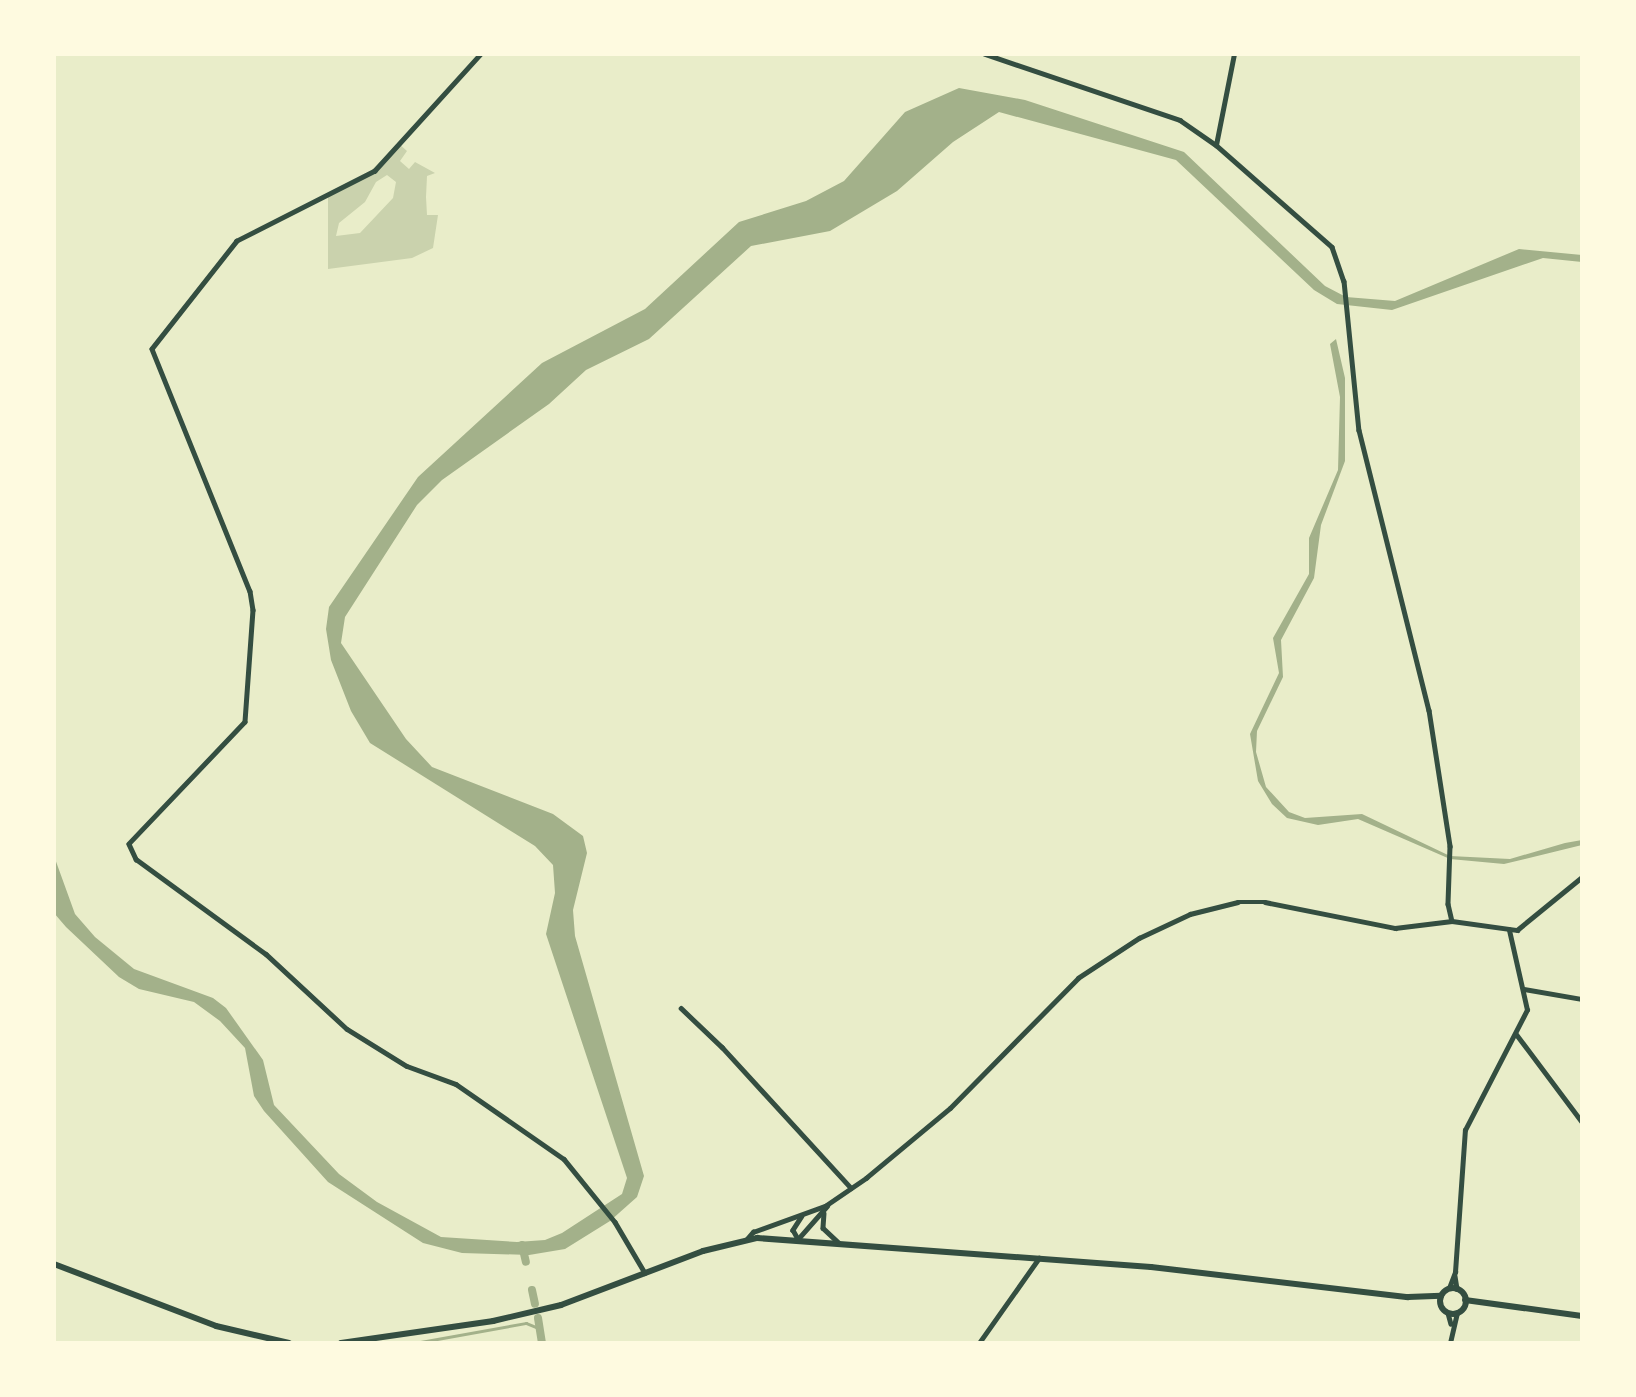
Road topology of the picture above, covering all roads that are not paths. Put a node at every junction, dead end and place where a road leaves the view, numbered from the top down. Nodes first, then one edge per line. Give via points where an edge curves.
1 (481, 54) edge
2 (985, 54) edge
3 (1234, 54) edge
4 (1216, 145) junction
5 (1582, 877) edge
6 (1452, 921) junction
7 (1509, 930) junction
8 (1524, 989) junction
9 (1582, 999) edge
10 (681, 1008) dead end
11 (1517, 1035) junction
12 (1582, 1122) edge
13 (851, 1188) junction
14 (829, 1203) junction
15 (825, 1209) junction
16 (802, 1215) junction
17 (794, 1239) junction
18 (746, 1240) junction
19 (838, 1242) junction
20 (1039, 1258) junction
21 (54, 1264) edge
22 (645, 1273) junction
23 (1453, 1288) junction
24 (1441, 1300) junction
25 (1464, 1304) junction
26 (1448, 1313) junction
27 (1457, 1313) junction
28 (1582, 1316) edge
29 (1451, 1325) junction
30 (289, 1343) edge
31 (341, 1343) edge
32 (979, 1343) edge
33 (1450, 1343) edge

1 - 22 street via 374,171 237,241 152,349 250,591 253,610 245,722 129,844 135,859 265,954 347,1029 407,1066 456,1084 564,1159 615,1222
2 - 4 street via 1180,120
3 - 4 street
4 - 6 street via 1322,234 1338,259 1359,430 1429,710 1450,846 1448,904
5 - 7 street via 1532,922
6 - 7 street
6 - 13 street via 1395,928 1265,902 1238,902 1190,914 1139,938 1078,978 950,1108
7 - 8 street
8 - 9 street
8 - 11 street via 1527,1010
10 - 13 street
11 - 12 street
11 - 23 street via 1472,1109 1465,1130
13 - 14 street
14 - 15 street
14 - 16 street
15 - 17 street
15 - 19 street via 822,1228
16 - 17 street via 793,1230
16 - 18 street via 753,1232
17 - 18 main road
17 - 19 main road
18 - 22 main road
19 - 20 main road
20 - 24 main road
20 - 32 street
21 - 30 main road via 216,1326
22 - 31 main road via 547,1308
23 - 24 main road
23 - 25 main road
24 - 26 main road
25 - 27 main road
25 - 28 main road
26 - 27 main road
26 - 29 street
27 - 29 street
29 - 33 street

